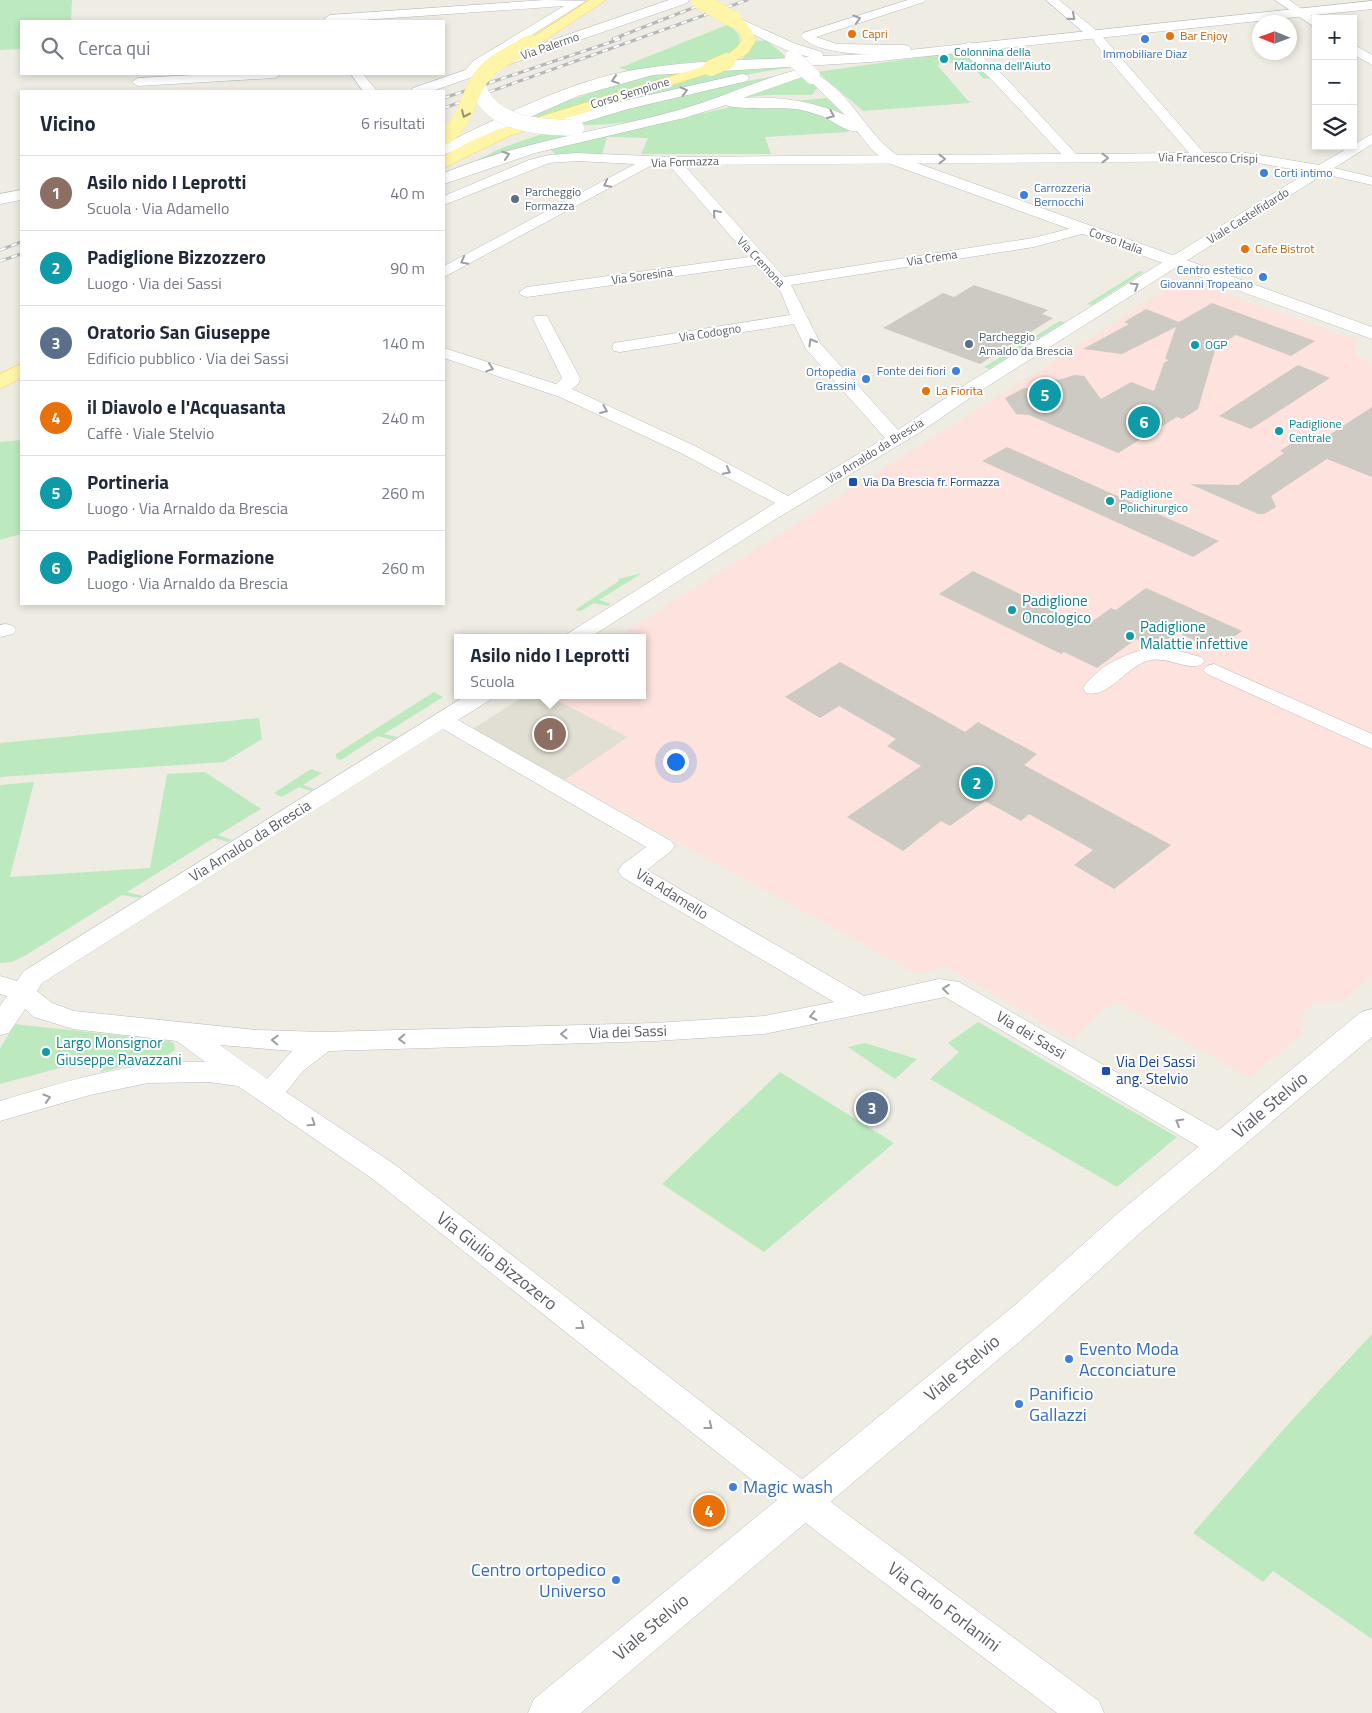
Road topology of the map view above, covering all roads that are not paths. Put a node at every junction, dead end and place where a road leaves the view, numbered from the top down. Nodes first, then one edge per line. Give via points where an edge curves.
1 (581, 0) edge
2 (599, 0) edge
3 (682, 0) edge
4 (699, 0) edge
5 (920, 0) edge
6 (1052, 0) edge
7 (1282, 0) edge
8 (324, 6) dead end
9 (1372, 6) edge
10 (1300, 13) junction
11 (330, 20) edge
12 (734, 20) junction
13 (1312, 21) edge
14 (771, 37) junction
15 (1097, 37) junction
16 (968, 46) junction
17 (905, 50) junction
18 (1357, 51) edge
19 (921, 56) junction
20 (1372, 61) edge
21 (265, 75) edge
22 (358, 75) edge
23 (473, 79) junction
24 (138, 82) dead end
25 (169, 85) edge
26 (367, 89) edge
27 (827, 89) junction
28 (423, 90) edge
29 (732, 103) junction
30 (698, 110) junction
31 (659, 120) junction
32 (445, 136) edge
33 (868, 137) junction
34 (1372, 138) edge
35 (445, 150) edge
36 (1200, 157) junction
37 (1072, 158) junction
38 (894, 160) junction
39 (650, 161) junction
40 (673, 161) junction
41 (445, 164) edge
42 (445, 165) edge
43 (1320, 171) junction
44 (445, 179) edge
45 (1372, 181) edge
46 (20, 195) edge
47 (0, 199) edge
48 (445, 201) edge
49 (1084, 229) junction
50 (758, 260) junction
51 (1175, 262) junction
52 (445, 271) edge
53 (779, 282) junction
54 (526, 292) dead end
55 (799, 318) junction
56 (541, 319) dead end
57 (1372, 333) edge
58 (620, 347) dead end
59 (445, 353) edge
60 (20, 371) edge
61 (0, 382) edge
62 (559, 390) junction
63 (875, 417) junction
64 (922, 423) junction
65 (896, 439) junction
66 (790, 504) junction
67 (580, 634) edge
68 (1194, 661) dead end
69 (1214, 670) dead end
70 (1094, 688) dead end
71 (476, 699) edge
72 (443, 720) junction
73 (1372, 742) edge
74 (11, 988) edge
75 (861, 1006) junction
76 (1372, 1020) edge
77 (0, 1026) edge
78 (183, 1032) junction
79 (324, 1042) junction
80 (137, 1074) junction
81 (245, 1078) junction
82 (271, 1096) junction
83 (0, 1111) edge
84 (1221, 1146) junction
85 (803, 1500) junction
86 (550, 1713) edge
87 (1086, 1713) edge

1 - 11 street
1 - 23 street via 477,64
2 - 23 main road, bridge
3 - 23 main road, Via Palermo
4 - 12 main road, Corso Sempione, bridge
17 -> 5 street via 836,47 816,43 807,36
6 -> 15 street
7 - 10 street
8 - 11 street
9 - 10 main road
10 - 13 street
10 - 15 main road
12 - 14 main road
12 - 41 main road, Corso Sempione, bridge via 745,30 749,40 743,50 727,61 504,133
14 - 17 main road via 806,53 825,56
14 - 27 main road, bridge
15 - 16 main road
15 - 36 street
16 - 17 main road
16 - 19 main road
16 -> 35 main road via 864,58 643,72 536,108
16 - 37 street via 969,51
18 - 20 street
19 - 30 main road via 789,75
42 -> 19 main road via 509,140 615,108 716,83 826,65
21 - 25 street
22 - 26 street
23 - 28 main road, Via Palermo
23 - 31 main road, bridge via 482,100 500,113 536,124 576,128
23 -> 32 main road, bridge via 465,118
24 - 25 street
27 - 29 main road via 811,97 758,97
27 - 33 main road via 858,120
29 - 30 main road
29 -> 33 main road via 803,105 836,116
30 - 31 main road
44 -> 31 main road via 520,151
33 - 38 main road, Corso Italia via 882,153
34 - 43 street, Viale Castelfidardo
37 -> 36 street, Via Francesco Crispi
36 - 43 street, Via Francesco Crispi via 1260,158
38 -> 37 street, Via Francesco Crispi
38 - 40 street, Via Formazza
38 - 49 main road, Corso Italia
39 - 40 street, Via Formazza
39 - 48 street via 596,157 549,159
39 -> 52 street, Via Formazza
50 -> 40 street, Via Cremona
43 - 45 street, Via Francesco Crispi
43 - 51 street, Viale Castelfidardo
46 - 47 main road
49 - 51 main road, Corso Italia
49 - 53 street, Via Crema via 1034,242
50 - 53 street, Via Cremona
50 - 54 street, Via Soresina
51 - 57 main road, Corso Italia
64 -> 51 street, Via Arnaldo da Brescia
53 - 55 street, Via Cremona via 792,298
55 - 58 street, Via Codogno
63 -> 55 street, Via Cremona via 812,345
56 - 62 street via 571,378 570,383
59 -> 62 street
60 - 61 main road
62 -> 66 street via 682,447
63 - 64 street
63 - 65 street, Via Cremona
64 - 65 street, Via Arnaldo da Brescia
65 - 66 street, Via Arnaldo da Brescia
66 - 67 street, Via Arnaldo da Brescia
68 - 70 street via 1168,653 1144,654 1124,663
69 - 73 street
71 - 72 street, Via Arnaldo da Brescia
72 - 74 street, Via Arnaldo da Brescia
72 - 75 street, Via Adamello via 663,846 630,871
74 - 77 street
74 - 78 street, Via dei Sassi via 56,1016
75 -> 79 street, Via dei Sassi via 764,1025 655,1032
84 -> 75 street, Via dei Sassi via 957,991 939,988
76 - 84 main road, Viale Stelvio
79 -> 78 street, Via dei Sassi via 257,1040
78 - 80 street via 184,1049 179,1056
78 - 81 street, Via Giulio Bizzozero
79 - 82 street via 288,1068
80 - 81 street via 183,1070
83 -> 80 street
81 - 82 street, Via Giulio Bizzozero
82 -> 85 street, Via Giulio Bizzozero via 384,1172
84 - 85 main road, Viale Stelvio via 1027,1315
85 - 86 main road, Viale Stelvio
85 - 87 street, Via Carlo Forlanini

